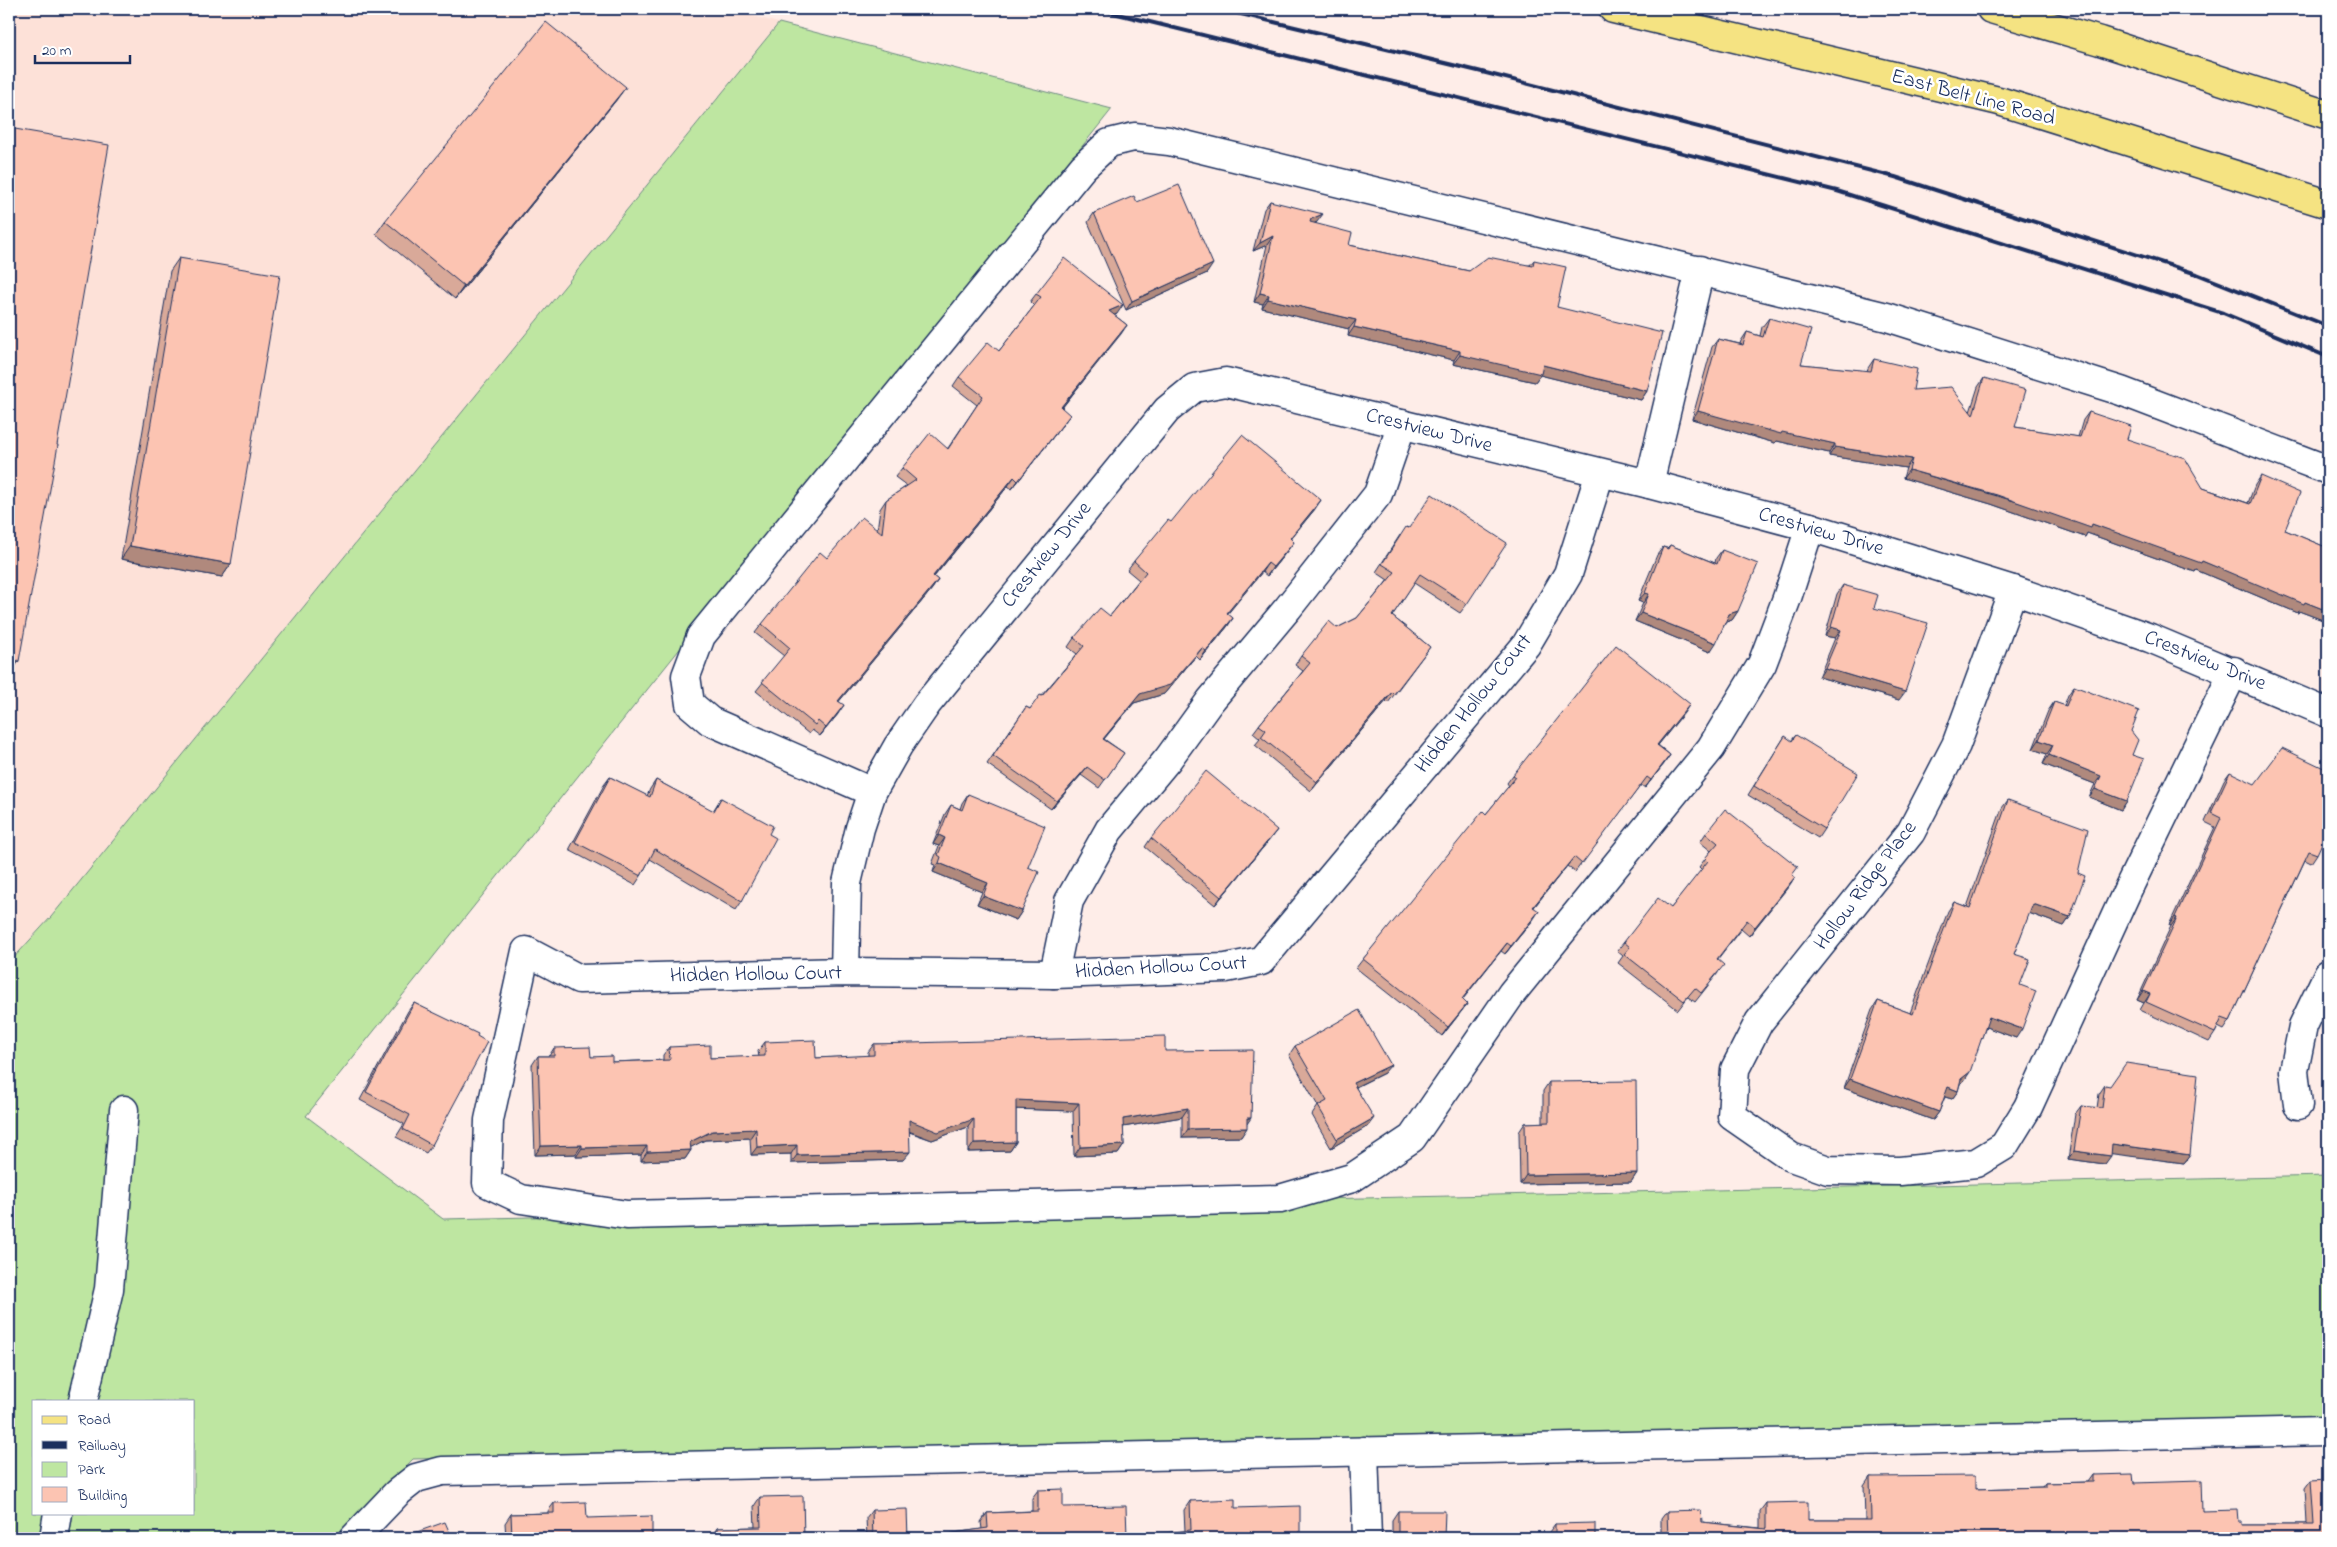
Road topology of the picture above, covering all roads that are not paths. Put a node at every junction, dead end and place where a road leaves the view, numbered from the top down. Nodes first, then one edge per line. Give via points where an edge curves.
1 (1613, 9) edge
2 (1991, 9) edge
3 (2328, 115) edge
4 (2328, 204) edge
5 (1700, 270) junction
6 (1402, 424) junction
7 (2328, 470) edge
8 (1600, 473) junction
9 (1648, 484) junction
10 (1810, 526) junction
11 (2013, 590) junction
12 (2234, 671) junction
13 (2328, 712) edge
14 (872, 792) junction
15 (845, 972) junction
16 (1054, 974) junction
17 (2328, 974) edge
18 (2298, 1105) dead end
19 (124, 1110) dead end
20 (83, 1400) edge
21 (2328, 1431) edge
22 (1364, 1451) junction
23 (58, 1514) edge
24 (54, 1538) edge
25 (354, 1538) edge
26 (1367, 1538) edge

1 - 4 main road, East Belt Line Road via 1999,102
2 - 3 main road
5 - 7 street via 1887,317 2121,391
5 - 9 street
5 - 14 street via 1169,141 1134,137 1109,144 1083,167 701,636 686,676 690,704 710,721
6 - 8 street, Crestview Drive
6 - 14 street, Crestview Drive via 1226,382 1194,388 1161,417 927,704
6 - 16 street via 1378,494 1110,830 1069,901
8 - 9 street, Crestview Drive
8 - 16 street, Hidden Hollow Court via 1568,574 1526,645 1261,961 1226,968
9 - 10 street, Crestview Drive
10 - 11 street, Crestview Drive
10 - 15 street, Hidden Hollow Court via 1762,664 1711,748 1512,993 1412,1138 1352,1178 1280,1199 627,1215 521,1199 487,1183 489,1120 526,950 579,978
11 - 12 street, Crestview Drive
11 - 12 street, Hollow Ridge Place via 1956,745 1911,832 1759,1022 1735,1069 1732,1116 1791,1157 1828,1170 1900,1171 1976,1163 2004,1146 2028,1107 2128,889
12 - 13 street, Crestview Drive
14 - 15 street, Crestview Drive via 847,883
15 - 16 street, Hidden Hollow Court
17 - 18 street via 2304,1026 2294,1072
19 - 20 street via 109,1288
21 - 22 street
22 - 25 street via 442,1471 416,1478
22 - 26 street
23 - 24 street

